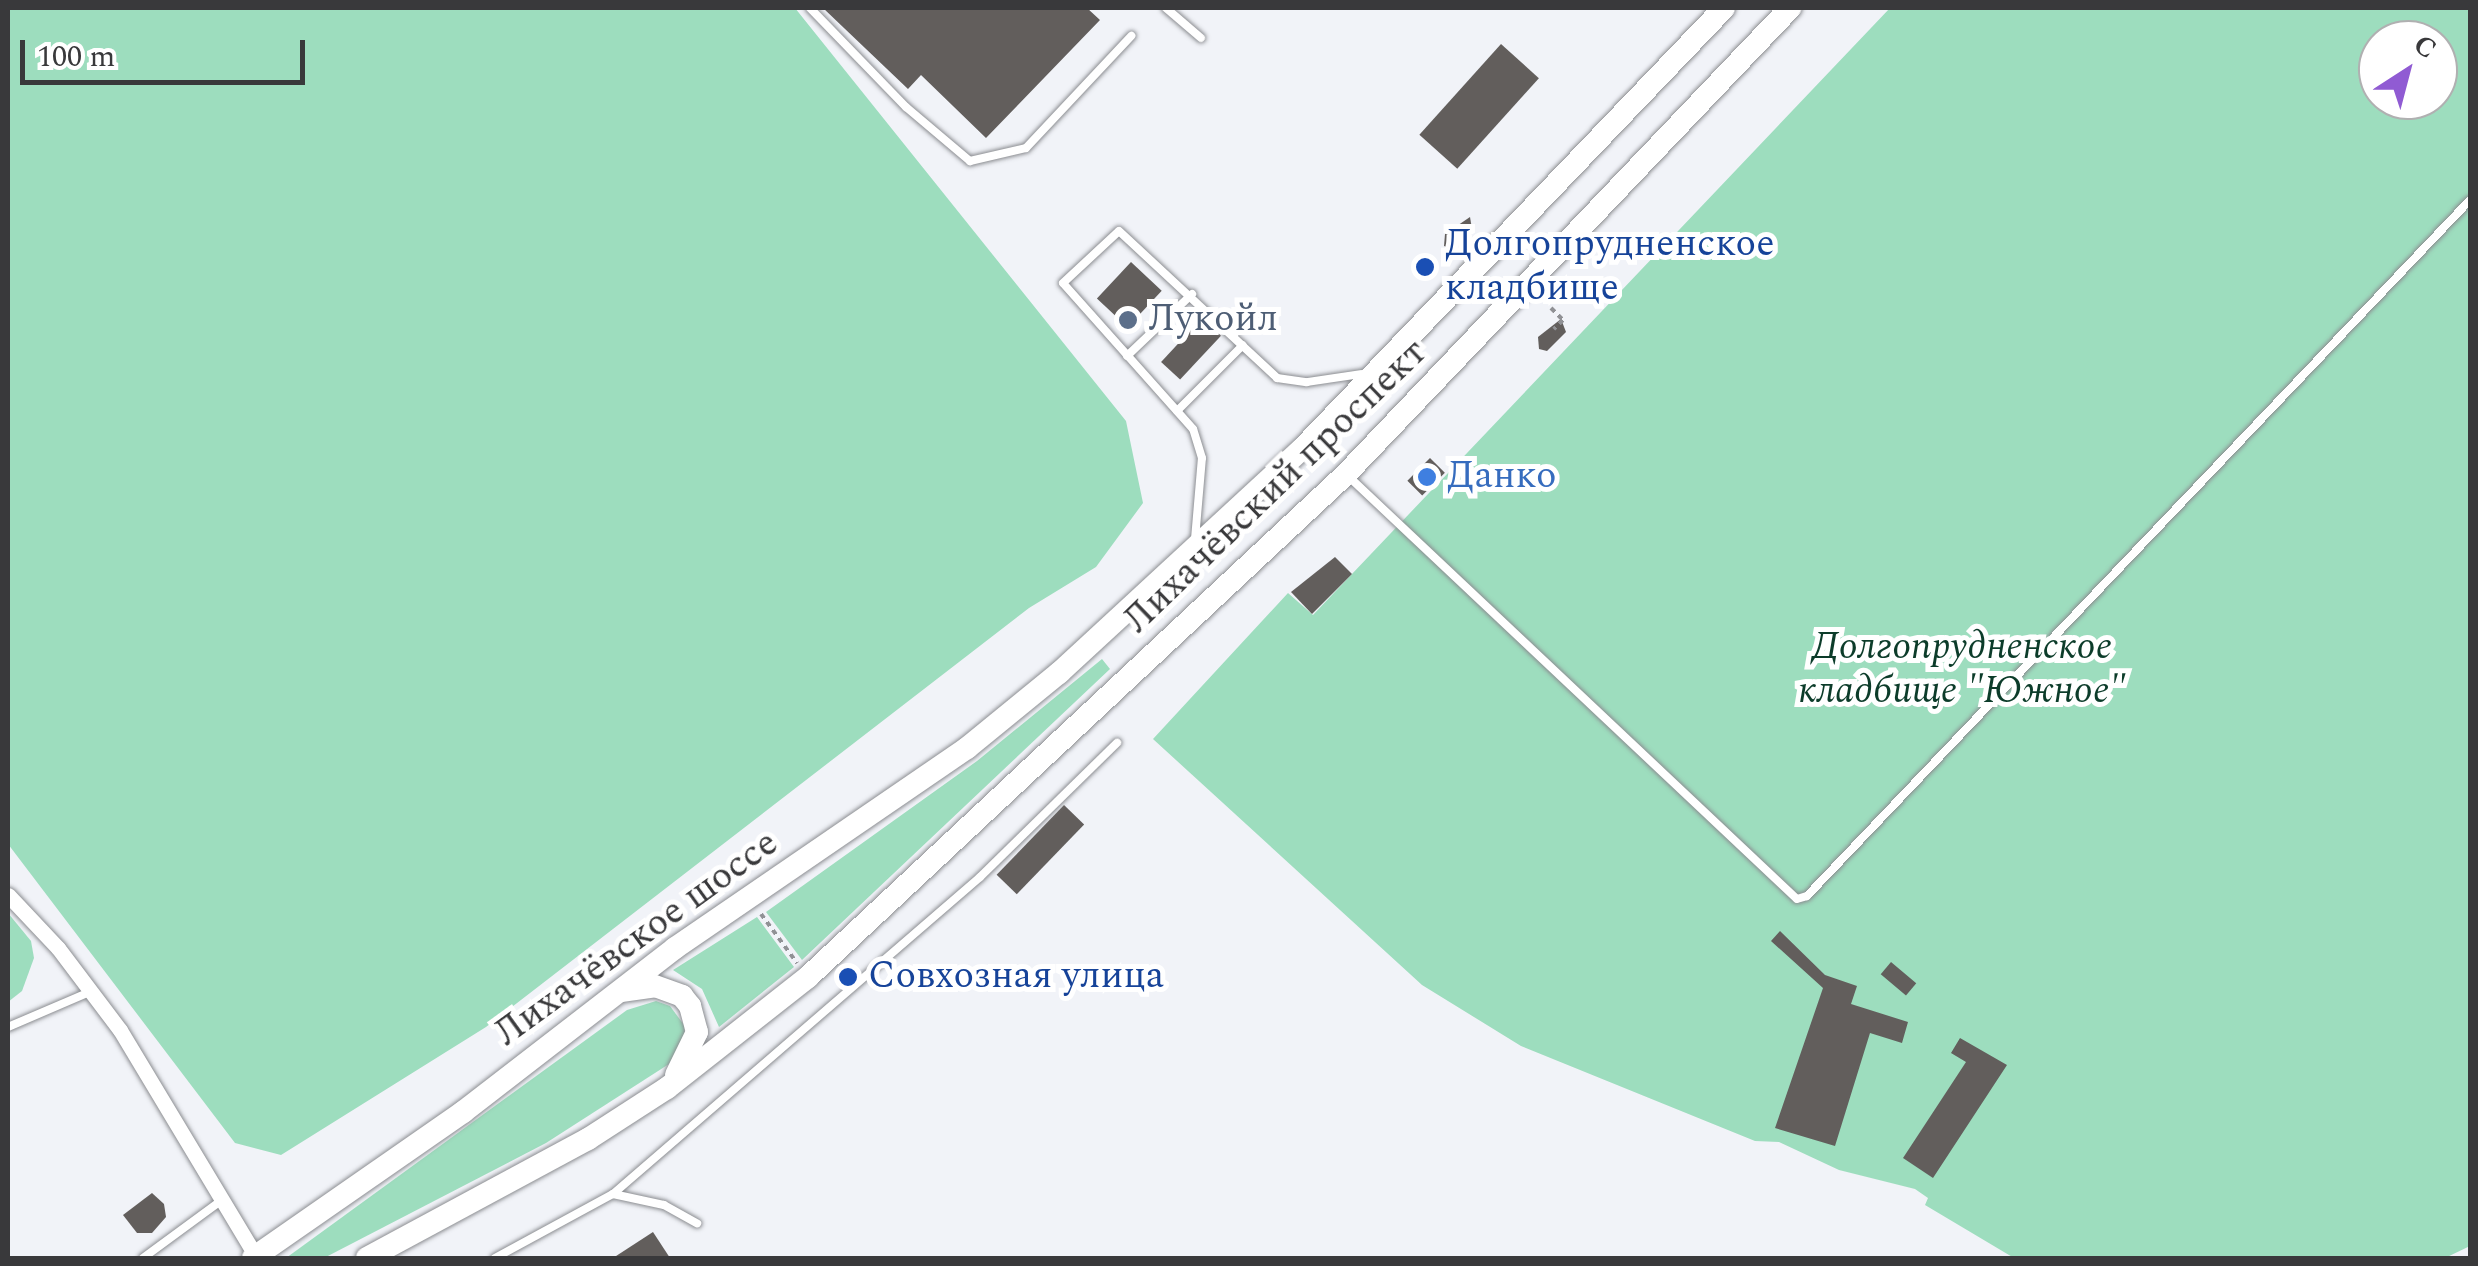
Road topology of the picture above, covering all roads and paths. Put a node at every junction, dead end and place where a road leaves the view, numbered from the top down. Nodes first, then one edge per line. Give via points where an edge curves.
1 (810, 8) edge
2 (1166, 8) edge
3 (1724, 8) edge
4 (1790, 8) edge
5 (1131, 36) dead end
6 (1200, 38) dead end
7 (2470, 200) edge
8 (1458, 238) dead end
9 (1457, 258) dead end
10 (1192, 294) junction
11 (1550, 308) dead end
12 (1554, 329) dead end
13 (1243, 345) junction
14 (1128, 356) junction
15 (1385, 363) junction
16 (1177, 411) junction
17 (1346, 474) junction
18 (1193, 554) junction
19 (1059, 672) joint
20 (1116, 742) dead end
21 (8, 895) edge
22 (762, 914) dead end
23 (798, 964) dead end
24 (92, 991) junction
25 (608, 996) junction
26 (8, 1027) edge
27 (667, 1088) junction
28 (613, 1194) junction
29 (222, 1200) junction
30 (697, 1223) dead end
31 (255, 1257) edge
32 (142, 1258) edge
33 (367, 1258) edge
34 (496, 1258) edge

1 - 5 lane via 906,107 970,161 1026,148
2 - 6 lane
3 - 15 main road, Лихачёвский проспект
4 - 17 main road, Лихачёвский проспект
7 - 17 lane via 1808,896 1796,898
8 - 9 path via 1448,248
10 - 13 lane
10 - 14 lane
10 - 14 lane via 1119,231 1063,284
11 - 12 path via 1563,320
13 - 15 lane via 1277,378 1307,382 1354,378
13 - 16 lane
14 - 16 lane
15 - 18 main road, Лихачёвский проспект
16 - 18 lane via 1193,429 1202,458
17 - 27 main road, Лихачёвский проспект via 828,959
18 - 19 main road, Лихачёвский проспект
19 - 25 main road, Лихачёвское шоссе via 967,748
20 - 28 lane via 980,877
21 - 24 street
22 - 23 path
24 - 26 lane
24 - 29 street
25 - 27 main road via 655,986 690,1006 697,1032
25 - 31 main road, Лихачёвское шоссе via 463,1112
27 - 33 main road via 522,1178
28 - 30 lane via 664,1205
28 - 34 lane
29 - 31 street
29 - 32 lane

